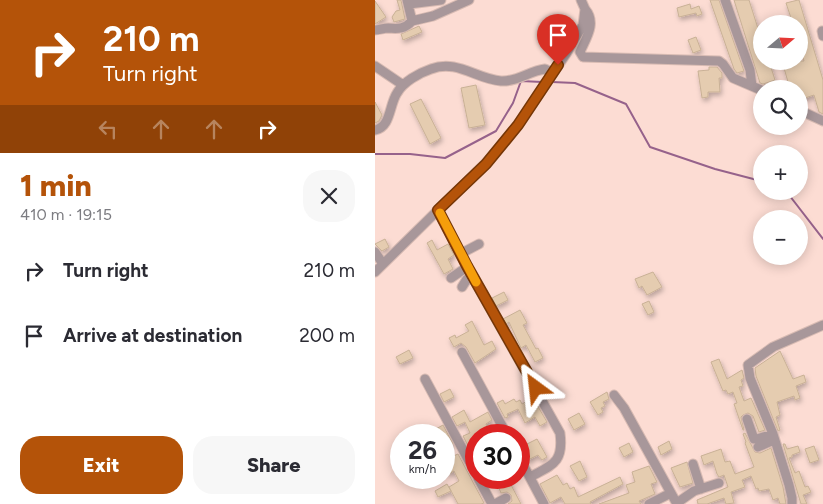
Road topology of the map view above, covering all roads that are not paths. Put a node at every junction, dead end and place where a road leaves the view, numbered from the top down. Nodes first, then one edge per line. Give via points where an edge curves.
1 (441, 0) edge
2 (447, 0) edge
3 (469, 0) edge
4 (725, 0) edge
5 (408, 2) edge
6 (583, 4) edge
7 (452, 9) junction
8 (412, 21) junction
9 (375, 30) edge
10 (375, 66) edge
11 (549, 77) junction
12 (403, 85) junction
13 (752, 86) joint
14 (808, 114) edge
15 (823, 121) edge
16 (375, 130) edge
17 (438, 210) junction
18 (479, 244) dead end
19 (375, 252) edge
20 (461, 254) junction
21 (383, 264) junction
22 (467, 266) junction
23 (375, 272) edge
24 (472, 276) junction
25 (451, 278) dead end
26 (462, 287) dead end
27 (823, 325) edge
28 (462, 352) dead end
29 (425, 379) dead end
30 (614, 395) dead end
31 (747, 419) dead end
32 (501, 424) edge
33 (773, 437) junction
34 (758, 447) dead end
35 (465, 454) edge
36 (693, 464) dead end
37 (530, 477) joint
38 (719, 483) dead end
39 (484, 489) edge
40 (701, 489) junction
41 (671, 493) junction
42 (506, 498) dead end
43 (493, 504) edge
44 (544, 504) edge
45 (649, 504) edge
46 (677, 504) edge
47 (792, 504) edge

1 - 5 street
2 - 7 street
3 - 7 street
4 - 13 street via 750,70
5 - 8 street
6 - 11 street via 583,25
6 - 13 street via 591,22 580,52 583,57 719,61 733,78
7 - 8 street
8 - 9 street via 396,30
10 - 12 street
11 - 12 street via 545,69 517,80 502,81 465,69 442,66 421,73
11 - 17 street via 537,98 486,164
12 - 16 street via 396,93 386,124
14 - 15 street
17 - 20 street
17 - 21 street
18 - 20 street
19 - 21 street
20 - 22 street
21 - 23 street
22 - 24 street
22 - 25 street
24 - 26 street
24 - 37 street via 560,433 558,460
27 - 33 street via 773,347 748,365
28 - 32 street
29 - 35 street
30 - 41 street
31 - 33 street via 754,439
33 - 34 street
33 - 47 street
36 - 40 street
37 - 44 street
38 - 40 street
39 - 43 street
40 - 46 street via 685,496
41 - 45 street
41 - 46 street
42 - 43 street

